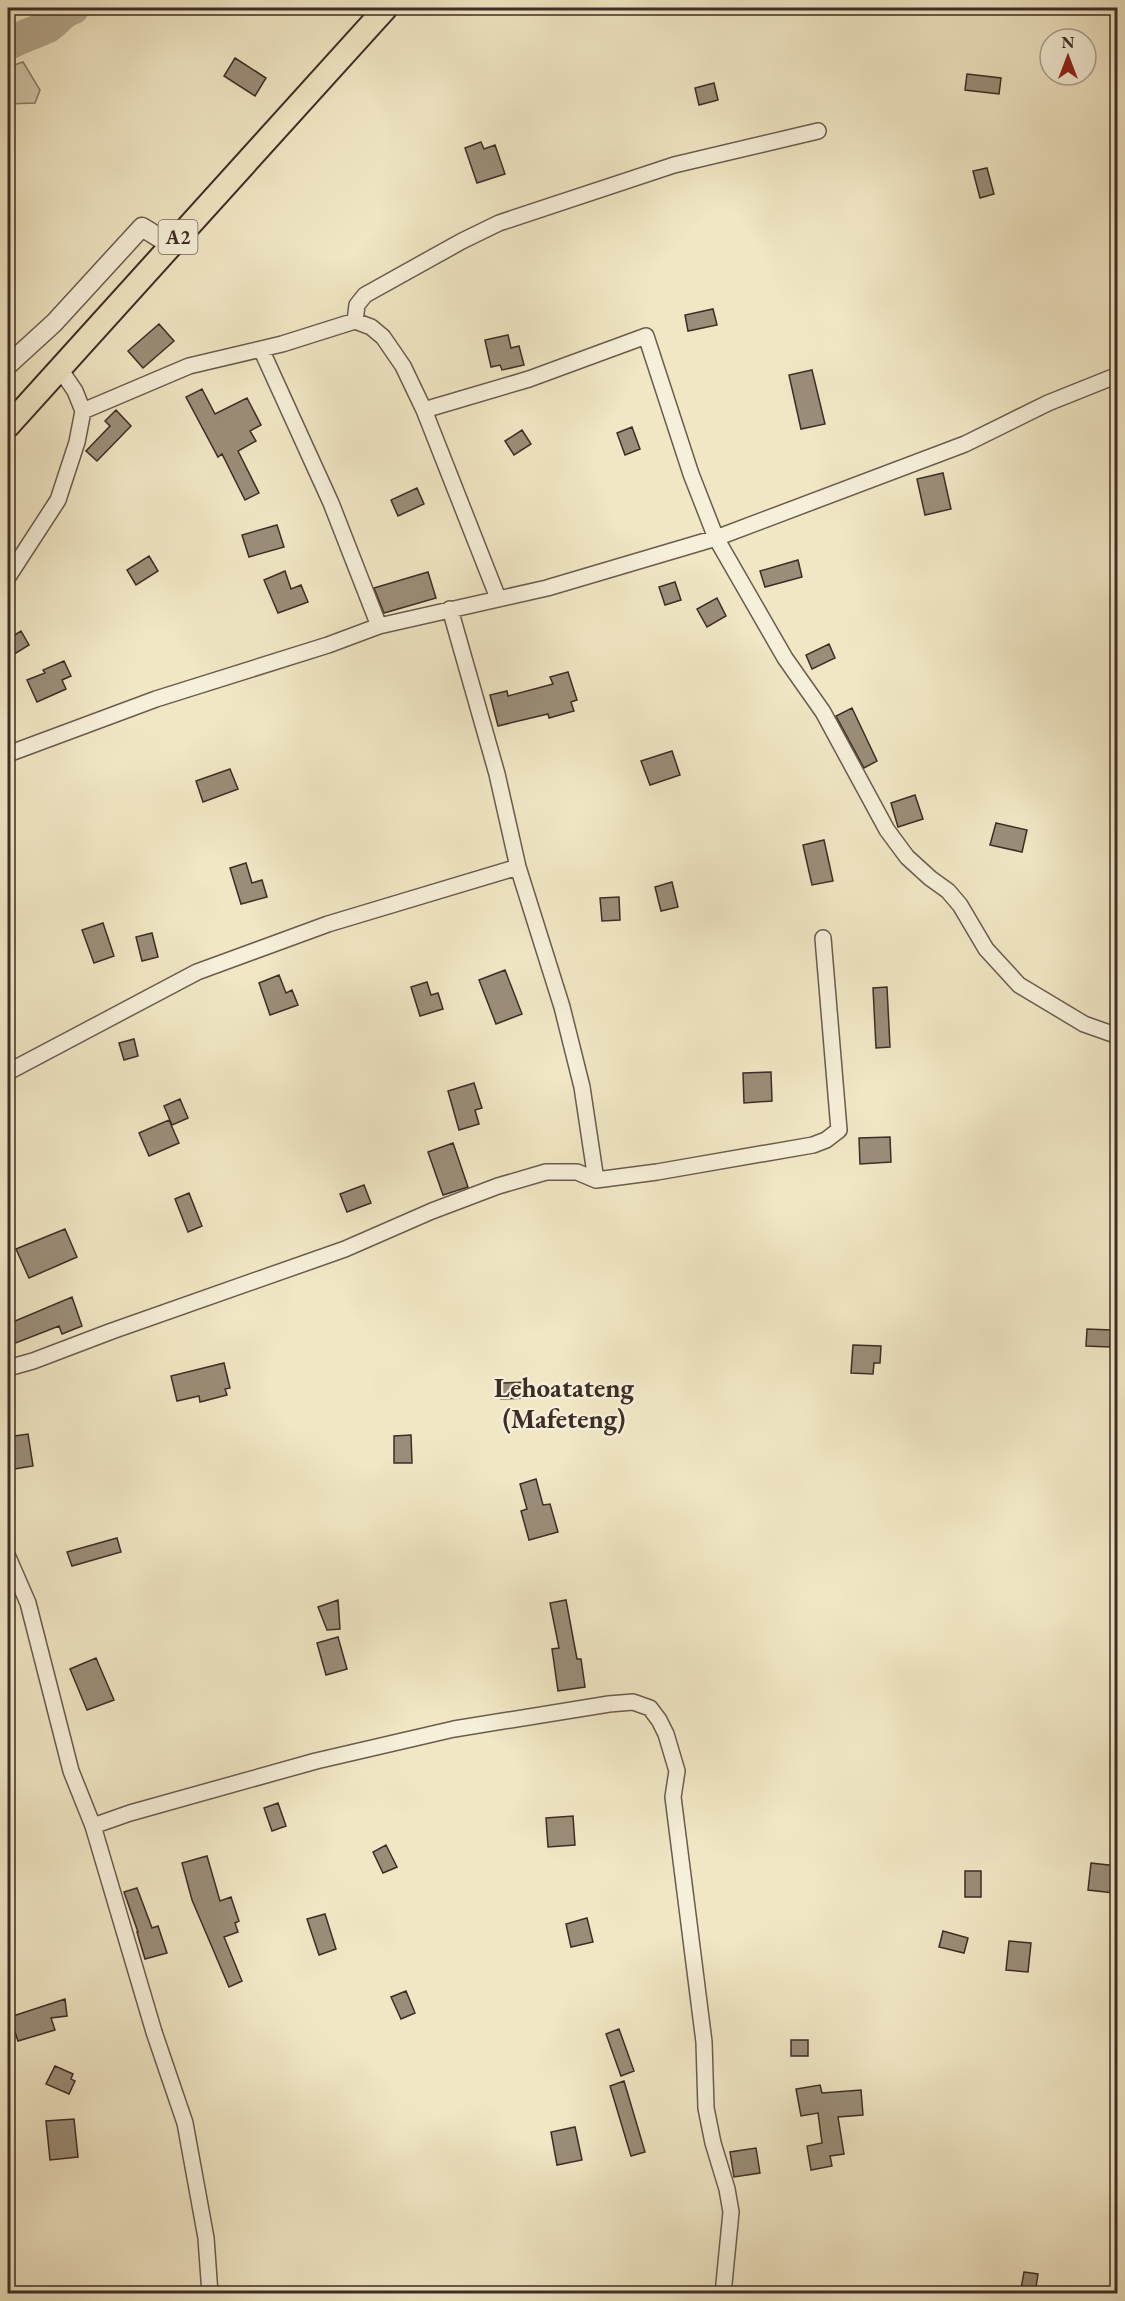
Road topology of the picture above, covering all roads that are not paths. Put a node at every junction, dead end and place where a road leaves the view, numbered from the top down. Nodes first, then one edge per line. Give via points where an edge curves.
1 (384, 9) edge
2 (818, 131) dead end
3 (171, 245) junction
4 (355, 321) junction
5 (261, 349) junction
6 (8, 365) edge
7 (60, 369) junction
8 (1118, 375) edge
9 (424, 410) junction
10 (83, 411) junction
11 (8, 426) edge
12 (716, 538) junction
13 (8, 577) edge
14 (498, 598) junction
15 (450, 609) junction
16 (379, 626) junction
17 (8, 754) edge
18 (518, 867) junction
19 (823, 938) dead end
20 (1118, 1036) edge
21 (8, 1072) edge
22 (596, 1180) junction
23 (8, 1368) edge
24 (8, 1557) edge
25 (93, 1826) junction
26 (210, 2294) edge
27 (723, 2294) edge

1 - 3 main road, A2
2 - 4 street via 674,165 499,223 365,295 357,305
3 - 6 street via 142,226 54,323
3 - 7 main road, A2
4 - 5 street via 316,336
4 - 9 street via 372,327 383,337 403,366
5 - 10 street via 189,366
5 - 16 street via 331,503
7 - 10 street
7 - 11 main road, A2
8 - 12 street via 1048,403 966,444
9 - 12 street via 529,379 646,336
9 - 14 street
10 - 13 street via 58,500
12 - 14 street via 547,588
12 - 20 street via 785,658 823,712 887,830 908,857 954,898 986,949 1019,985 1084,1024
14 - 15 street
15 - 16 street
15 - 18 street via 497,774
16 - 17 street via 156,699
18 - 21 street via 328,924 197,972
18 - 22 street via 562,1007 582,1087
19 - 22 street via 839,1130 813,1145
22 - 23 street via 577,1172 546,1172 498,1186 345,1249
24 - 25 street via 27,1603 71,1771
25 - 26 street via 185,2123 206,2238
25 - 27 street via 316,1761 454,1730 609,1704 633,1702 650,1708 666,1734 677,1771 673,1797 704,2042 706,2108 731,2212

